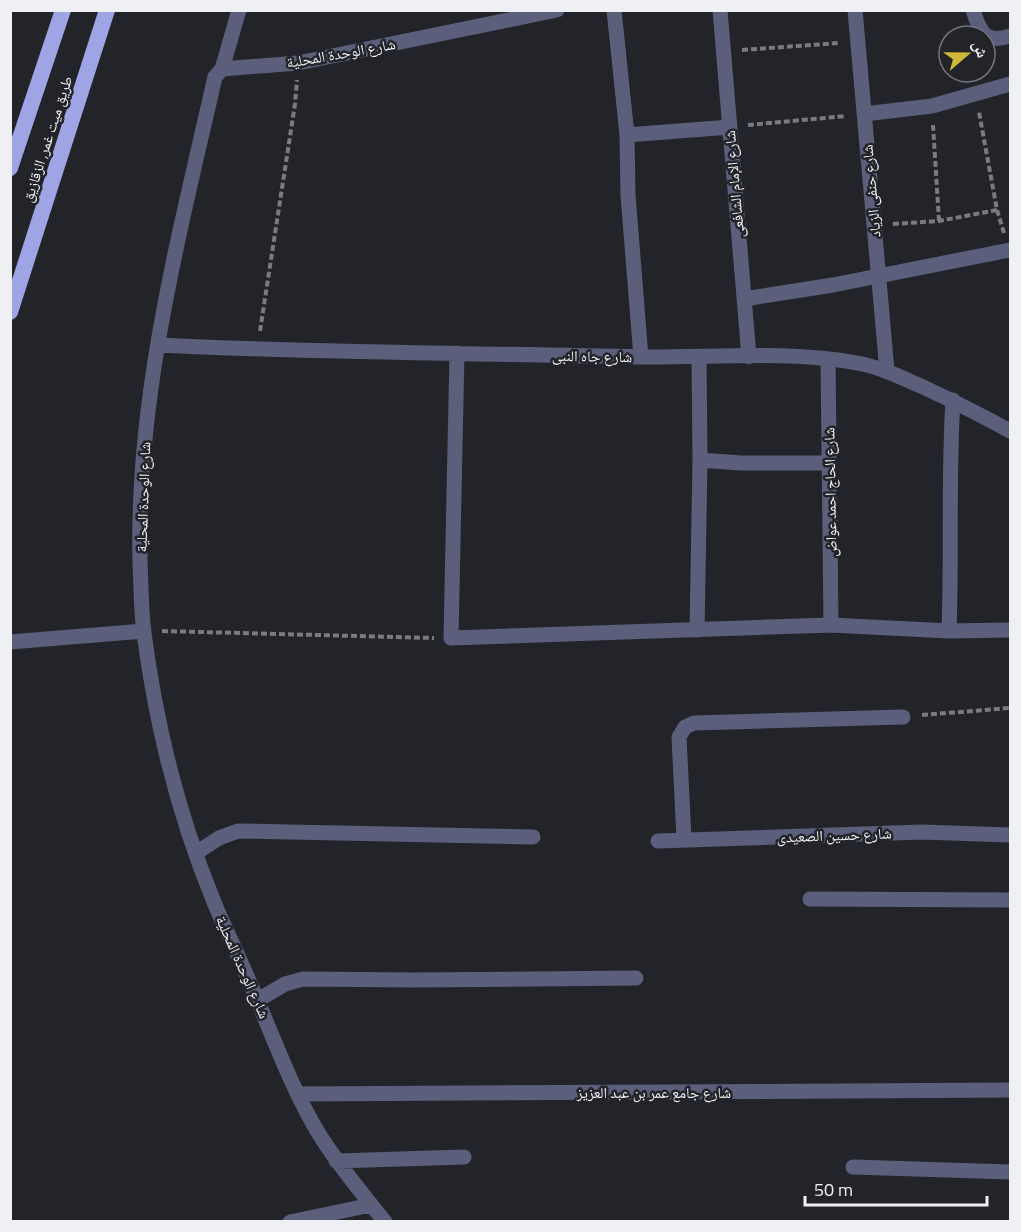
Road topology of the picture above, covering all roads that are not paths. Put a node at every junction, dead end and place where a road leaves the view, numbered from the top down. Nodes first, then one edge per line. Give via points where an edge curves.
1 (63, 10) edge
2 (107, 10) edge
3 (239, 10) edge
4 (557, 10) edge
5 (614, 10) edge
6 (720, 10) edge
7 (855, 10) edge
8 (973, 10) edge
9 (1011, 36) edge
10 (222, 69) junction
11 (1011, 84) edge
12 (864, 114) junction
13 (730, 127) junction
14 (627, 135) junction
15 (10, 168) edge
16 (1011, 250) edge
17 (878, 275) junction
18 (744, 299) junction
19 (10, 312) edge
20 (158, 345) junction
21 (457, 353) junction
22 (641, 357) junction
23 (749, 357) junction
24 (699, 358) junction
25 (828, 359) junction
26 (887, 371) junction
27 (952, 400) junction
28 (1011, 430) edge
29 (700, 460) junction
30 (830, 463) junction
31 (831, 625) junction
32 (698, 630) junction
33 (1011, 630) edge
34 (144, 631) junction
35 (949, 631) junction
36 (10, 642) edge
37 (903, 717) road end
38 (1011, 835) edge
39 (533, 837) dead end
40 (684, 839) junction
41 (658, 841) dead end
42 (196, 854) junction
43 (810, 899) dead end
44 (1011, 900) edge
45 (636, 978) dead end
46 (258, 1000) junction
47 (1011, 1089) edge
48 (298, 1094) junction
49 (464, 1156) dead end
50 (336, 1161) junction
51 (853, 1167) dead end
52 (1011, 1172) edge
53 (371, 1205) junction
54 (290, 1221) edge
55 (385, 1221) edge

1 - 15 highway, طريق ميت غمر, الزقازيق
2 - 19 highway, طريق ميت غمر, الزقازيق
3 - 10 street
4 - 10 street, شارع الوحدة المحلية via 298,63
5 - 14 street
6 - 13 street, شارع الإمام الشافعى
7 - 12 street, شارع حنفى الزياد
8 - 9 street via 983,34 999,39
10 - 20 street, شارع الوحدة المحلية via 215,77
11 - 12 street via 932,106
12 - 17 street, شارع حنفى الزياد
13 - 14 street
13 - 18 street, شارع الإمام الشافعى
14 - 22 street
16 - 17 street
17 - 18 street
17 - 26 street, شارع حنفى الزياد
18 - 23 street, شارع الإمام الشافعى
20 - 21 street, شارع جاه النبى
20 - 34 street, شارع الوحدة المحلية via 142,454 139,517
21 - 22 street, شارع جاه النبى
21 - 32 street via 451,638
22 - 24 street, شارع جاه النبى
23 - 24 street, شارع جاه النبى
23 - 25 street, شارع جاه النبى
24 - 29 street
25 - 26 street, شارع جاه النبى
25 - 30 street, شارع الحاج احمد عواض
26 - 27 street, شارع جاه النبى
27 - 28 street, شارع جاه النبى
27 - 35 street
29 - 30 street
29 - 32 street
30 - 31 street, شارع الحاج احمد عواض
31 - 32 street
31 - 35 street
33 - 35 street
34 - 36 street
34 - 42 street, شارع الوحدة المحلية via 154,700
37 - 40 street via 694,723 685,727 680,737
38 - 40 street, شارع حسين الصعيدى via 922,832
39 - 42 street via 238,831
40 - 41 street, شارع حسين الصعيدى
42 - 46 street, شارع الوحدة المحلية
43 - 44 street
45 - 46 street via 303,979 285,984
46 - 48 street, شارع الوحدة المحلية
47 - 48 street, شارع جامع عمر بن عبد العزيز
48 - 50 street, شارع الوحدة المحلية
49 - 50 street
50 - 53 street, شارع الوحدة المحلية
51 - 52 street
53 - 54 street
53 - 55 street, شارع الوحدة المحلية

